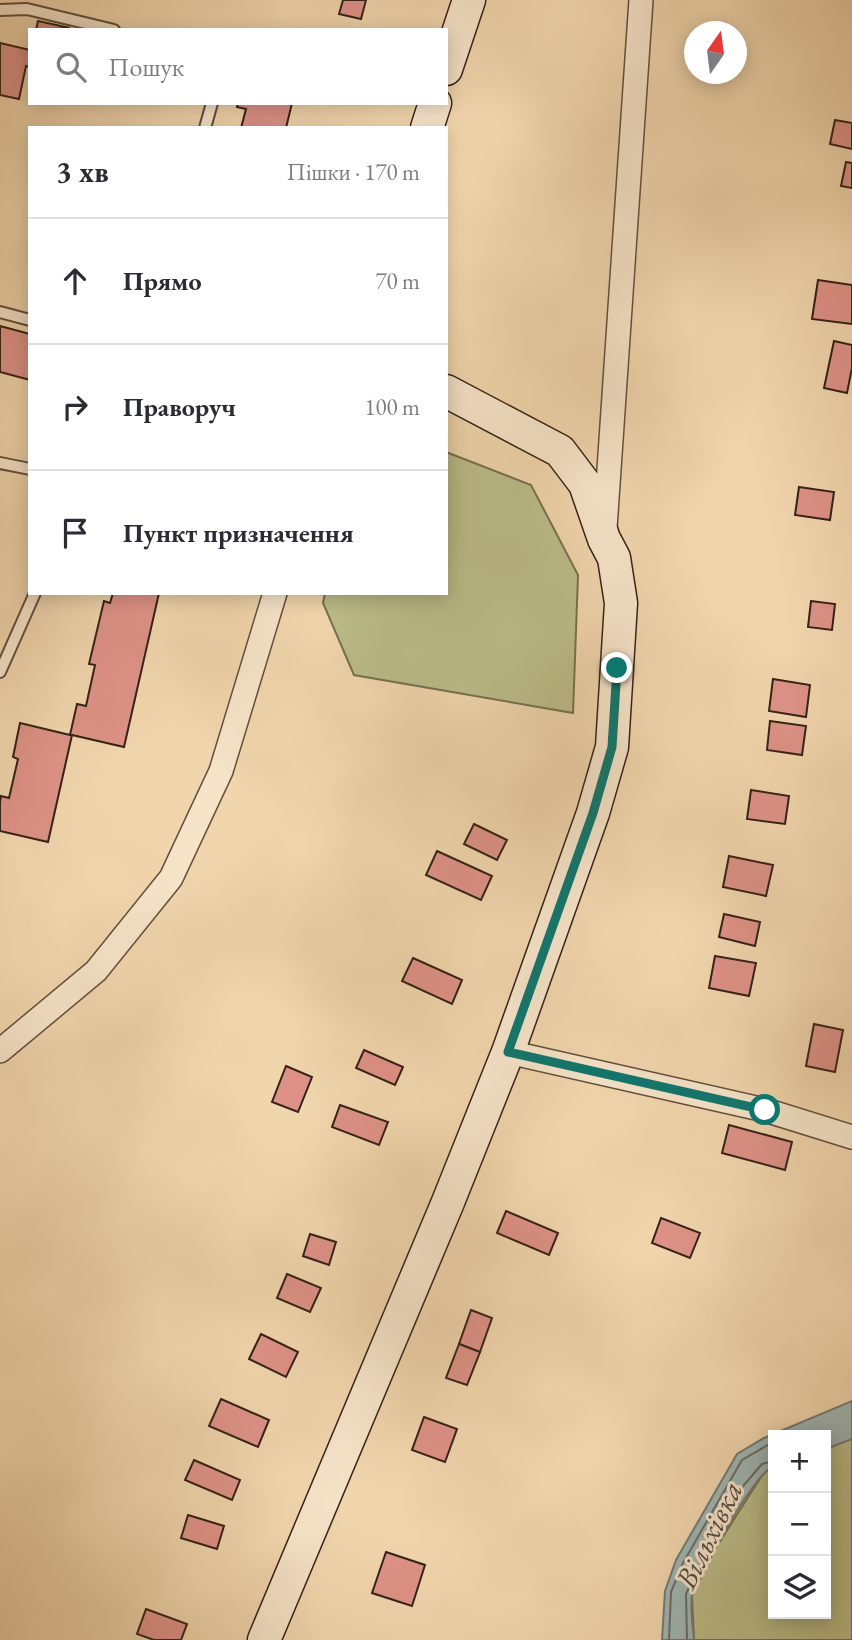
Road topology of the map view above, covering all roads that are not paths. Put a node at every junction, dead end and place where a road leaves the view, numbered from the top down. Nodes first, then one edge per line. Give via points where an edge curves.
1 (469, 0) edge
2 (641, 0) edge
3 (0, 10) edge
4 (106, 28) edge
5 (448, 63) edge
6 (211, 105) edge
7 (434, 105) edge
8 (206, 126) edge
9 (428, 126) edge
10 (0, 312) edge
11 (28, 319) edge
12 (448, 391) edge
13 (0, 463) edge
14 (28, 469) edge
15 (604, 539) junction
16 (34, 595) edge
17 (274, 595) edge
18 (0, 672) edge
19 (0, 1051) edge
20 (508, 1052) junction
21 (852, 1137) edge
22 (264, 1640) edge

1 - 5 street
2 - 15 street
3 - 4 lane via 27,9
6 - 8 lane
7 - 9 street
10 - 11 lane
12 - 15 street via 560,451 585,484
13 - 14 lane
15 - 20 street via 614,558 621,603 612,747
16 - 18 lane
17 - 19 street via 221,771 172,878 96,971
20 - 21 street via 765,1110
20 - 22 street

